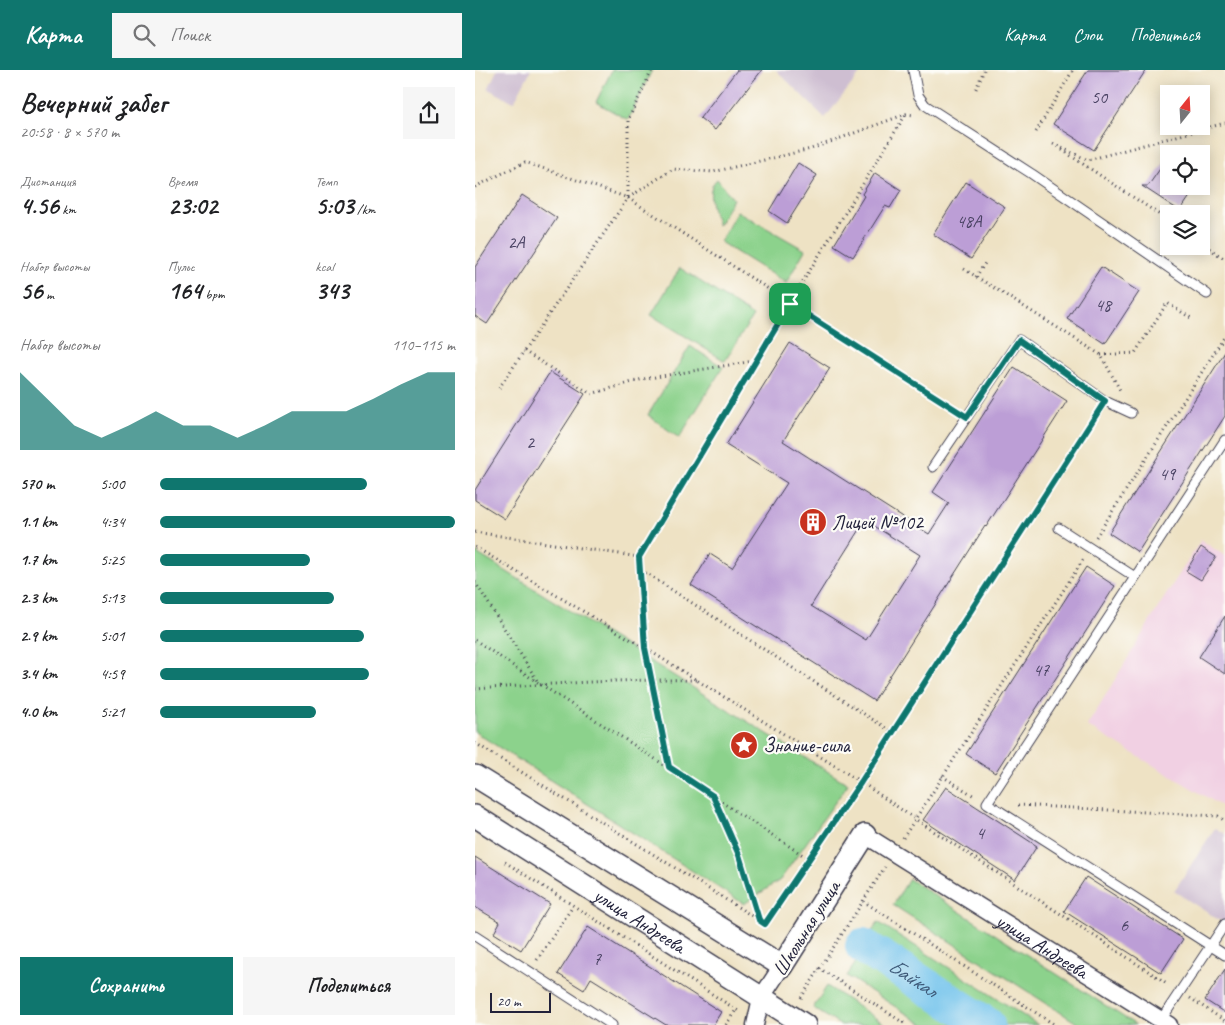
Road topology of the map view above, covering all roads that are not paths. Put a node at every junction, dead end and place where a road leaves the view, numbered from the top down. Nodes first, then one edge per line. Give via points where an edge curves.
1 (913, 70) edge
2 (1207, 294) dead end
3 (1131, 413) road end
4 (1225, 440) edge
5 (933, 467) dead end
6 (1059, 528) dead end
7 (1135, 577) junction
8 (475, 776) edge
9 (475, 816) edge
10 (865, 835) joint
11 (1225, 924) edge
12 (475, 936) edge
13 (1211, 946) junction
14 (1225, 954) edge
15 (783, 966) junction
16 (761, 998) junction
17 (797, 1020) edge
18 (1165, 1023) edge
19 (755, 1024) edge
20 (612, 1025) edge

1 - 2 lane via 918,95 925,105
3 - 5 lane via 1105,401 1019,340
4 - 7 lane
6 - 7 lane
7 - 13 lane via 987,804
8 - 15 street, улица Андреева
9 - 16 street, улица Андреева
10 - 15 street, Школьная улица
10 - 18 street, улица Андреева
11 - 13 lane
12 - 20 lane
13 - 14 lane
13 - 18 lane via 1180,992
15 - 16 street, Школьная улица
16 - 17 street, улица Андреева
16 - 19 street, Школьная улица

